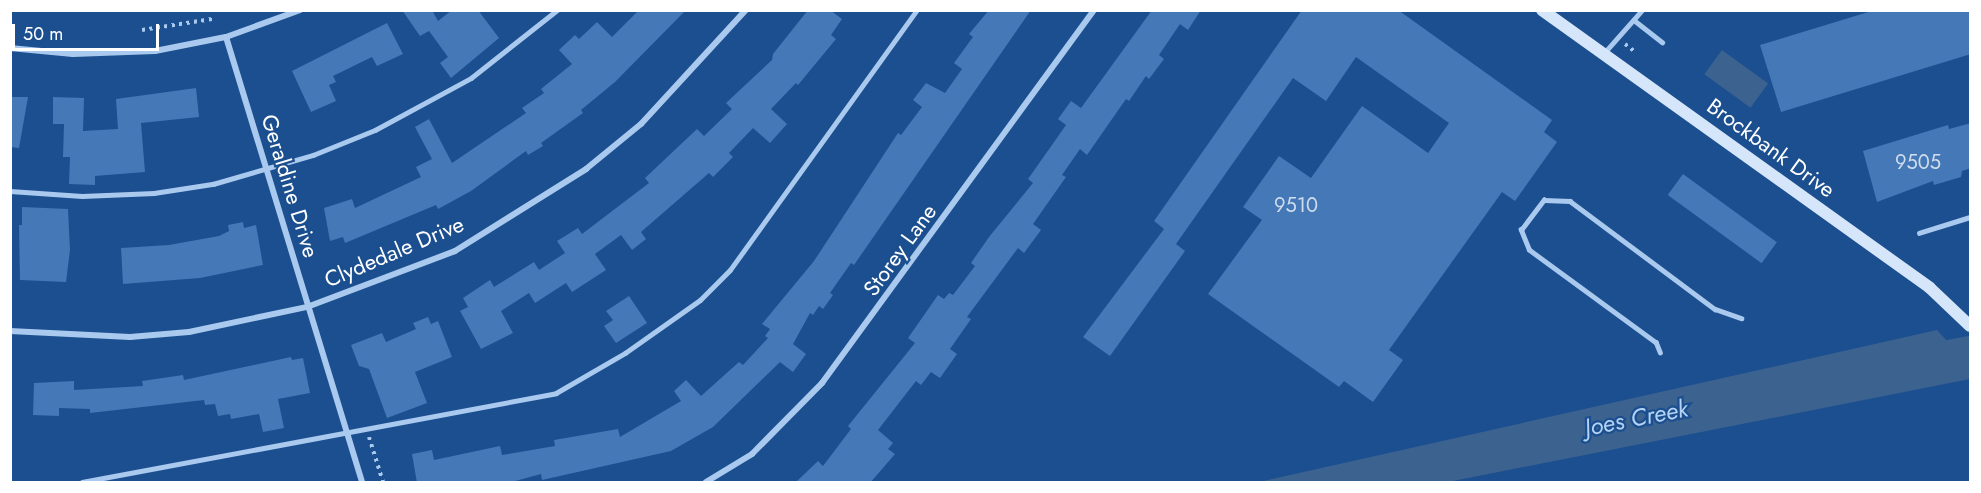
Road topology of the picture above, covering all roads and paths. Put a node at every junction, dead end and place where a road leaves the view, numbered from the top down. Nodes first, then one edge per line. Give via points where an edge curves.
1 (300, 10) edge
2 (557, 10) edge
3 (746, 10) edge
4 (917, 10) edge
5 (1094, 10) edge
6 (1542, 10) edge
7 (1642, 10) edge
8 (212, 19) dead end
9 (1634, 20) junction
10 (142, 30) dead end
11 (226, 37) junction
12 (1662, 42) dead end
13 (1625, 44) dead end
14 (10, 48) edge
15 (1634, 51) dead end
16 (1604, 55) junction
17 (266, 170) junction
18 (10, 191) edge
19 (1971, 217) edge
20 (1919, 233) dead end
21 (307, 307) junction
22 (1741, 318) dead end
23 (1971, 326) edge
24 (10, 331) edge
25 (1660, 353) dead end
26 (366, 430) junction
27 (346, 433) junction
28 (82, 483) edge
29 (362, 483) edge
30 (383, 483) edge
31 (706, 483) edge

1 - 11 street
2 - 17 lane via 471,78 423,106 375,130
3 - 21 street, Clydedale Drive via 641,124 586,169 455,250
4 - 26 lane via 730,270 700,300 625,353 556,393
5 - 31 street, Storey Lane via 822,383 752,454
6 - 16 street, Brockbank Drive
7 - 9 lane
8 - 10 path
9 - 12 lane
9 - 16 lane
11 - 14 street via 114,54
11 - 17 street, Geraldine Drive
13 - 15 path
16 - 23 street, Brockbank Drive via 1957,311
17 - 18 lane via 154,193 82,196
17 - 21 street, Geraldine Drive
19 - 20 lane
21 - 24 street, Clydedale Drive via 189,332 142,336
21 - 27 street, Geraldine Drive
22 - 25 lane via 1715,309 1570,201 1544,200 1521,230 1529,250 1656,343
26 - 27 lane
26 - 30 path
27 - 28 lane
27 - 29 street, Geraldine Drive

